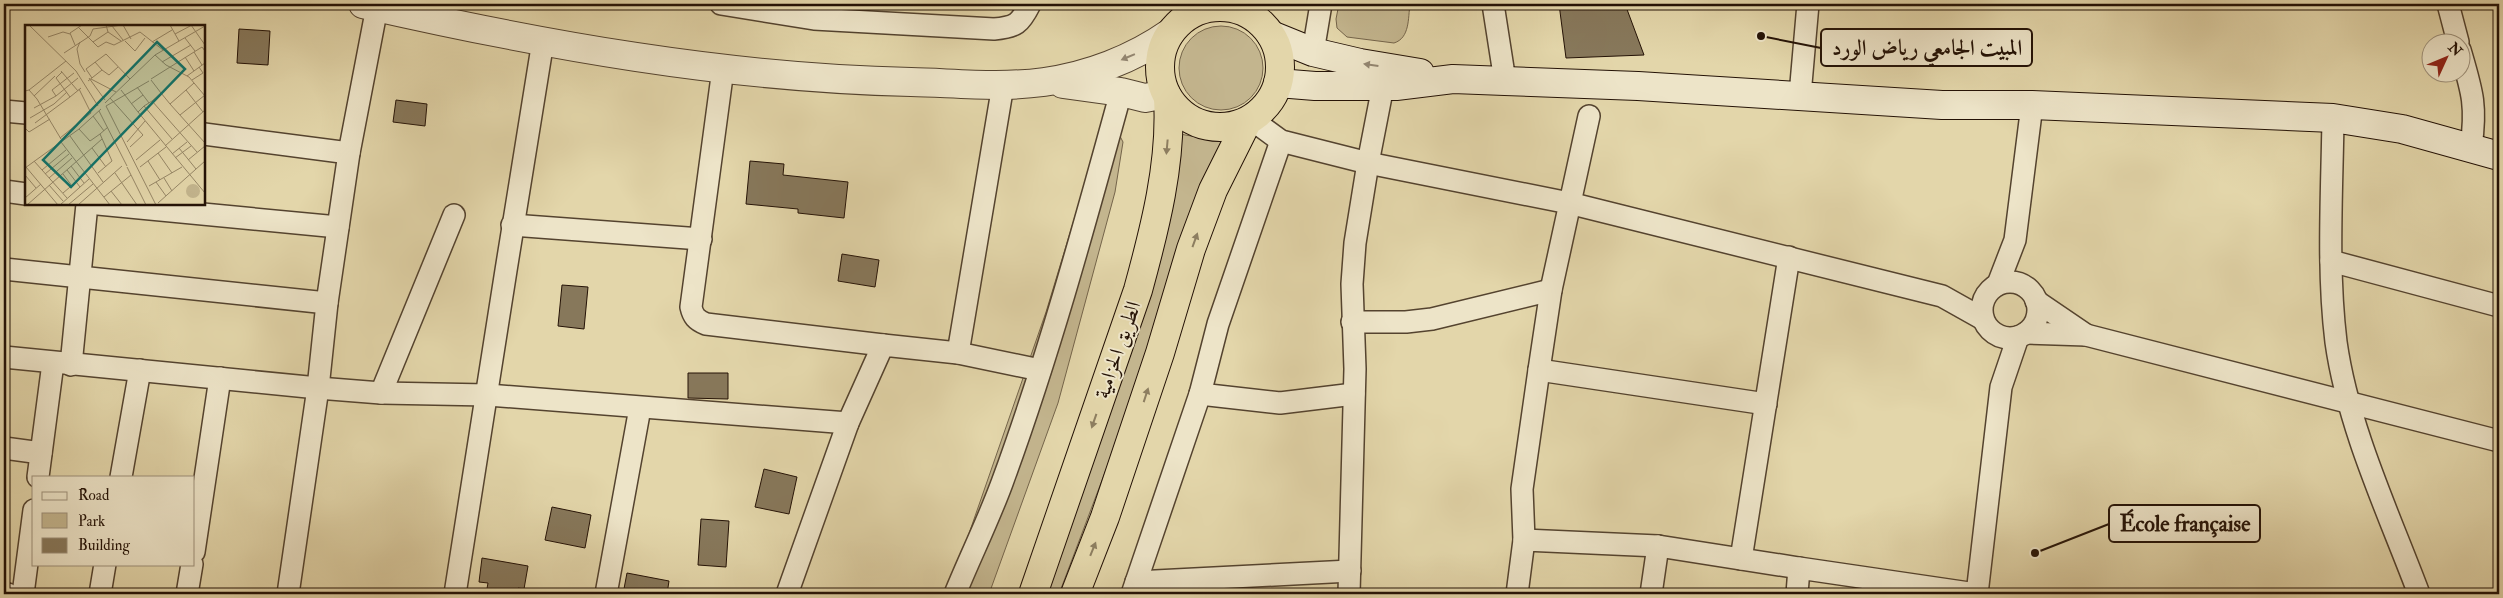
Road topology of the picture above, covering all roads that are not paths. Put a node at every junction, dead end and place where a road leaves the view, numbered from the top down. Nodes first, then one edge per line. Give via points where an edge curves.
1 (721, 4) edge
2 (1030, 4) edge
3 (1190, 4) edge
4 (1272, 4) edge
5 (1321, 4) edge
6 (1493, 4) edge
7 (1808, 4) edge
8 (2448, 4) edge
9 (386, 6) edge
10 (1172, 31) junction
11 (2455, 32) edge
12 (1269, 33) junction
13 (543, 41) junction
14 (1313, 52) junction
15 (723, 69) junction
16 (1453, 79) junction
17 (1505, 81) junction
18 (1044, 82) junction
19 (2470, 82) edge
20 (1278, 83) junction
21 (1003, 84) junction
22 (1383, 86) junction
23 (1121, 92) junction
24 (1800, 95) junction
25 (1167, 96) junction
26 (2032, 105) junction
27 (4, 111) edge
28 (25, 113) edge
29 (1589, 116) dead end
30 (2333, 118) junction
31 (1249, 120) junction
32 (205, 134) edge
33 (1281, 141) junction
34 (2471, 147) junction
35 (349, 153) junction
36 (2499, 156) edge
37 (1368, 162) junction
38 (4, 191) edge
39 (25, 194) edge
40 (1569, 203) junction
41 (87, 205) edge
42 (108, 205) edge
43 (454, 215) dead end
44 (512, 226) junction
45 (338, 227) junction
46 (701, 239) junction
47 (2015, 240) junction
48 (1789, 257) junction
49 (2331, 261) junction
50 (4, 269) edge
51 (80, 277) junction
52 (1993, 289) junction
53 (1551, 290) junction
54 (2031, 294) junction
55 (1942, 296) junction
56 (327, 303) junction
57 (2499, 306) edge
58 (1352, 322) junction
59 (1989, 326) junction
60 (2022, 334) junction
61 (2086, 335) junction
62 (883, 345) junction
63 (958, 353) junction
64 (4, 357) edge
65 (62, 364) junction
66 (140, 370) junction
67 (1040, 370) junction
68 (1539, 370) junction
69 (220, 378) junction
70 (2001, 387) junction
71 (318, 388) junction
72 (381, 393) junction
73 (1200, 394) junction
74 (1354, 394) junction
75 (488, 395) junction
76 (2349, 403) junction
77 (1766, 404) junction
78 (640, 408) junction
79 (848, 423) junction
80 (2499, 441) edge
81 (4, 448) edge
82 (41, 453) junction
83 (38, 476) edge
84 (121, 476) edge
85 (32, 525) edge
86 (1524, 540) junction
87 (195, 545) edge
88 (1658, 546) junction
89 (1741, 559) junction
90 (106, 566) edge
91 (192, 566) edge
92 (1799, 568) junction
93 (1350, 571) junction
94 (1134, 588) edge
95 (4, 594) edge
96 (8, 594) edge
97 (23, 594) edge
98 (100, 594) edge
99 (187, 594) edge
100 (288, 594) edge
101 (455, 594) edge
102 (606, 594) edge
103 (787, 594) edge
104 (955, 594) edge
105 (1033, 594) edge
106 (1075, 594) edge
107 (1349, 594) edge
108 (1517, 594) edge
109 (1651, 594) edge
110 (1797, 594) edge
111 (1976, 594) edge
112 (2419, 594) edge

1 - 2 street via 814,19 994,28 1012,27 1024,17
3 - 10 highway, الطريق الحزامية
4 - 12 highway, الطريق الحزامية
5 - 14 street
6 - 17 street
7 - 24 street
8 - 11 street
9 - 13 main road
9 - 35 street
10 - 12 highway via 1188,16 1204,9 1222,7 1239,10 1255,18
10 -> 18 main road via 1148,49 1103,68
10 - 25 highway, الطريق الحزامية via 1161,56 1161,82
12 - 14 main road
12 - 20 highway, الطريق الحزامية via 1279,58
13 - 15 main road
13 - 44 street
16 -> 14 main road
15 - 21 main road via 868,81
15 - 46 street
16 - 17 main road
16 - 22 main road
17 - 24 main road
18 - 21 main road
18 - 23 main road
19 - 34 street via 2475,119
20 - 22 main road
20 - 31 highway, الطريق الحزامية via 1262,112
21 - 63 street
22 - 37 street
23 - 25 main road via 1145,98
23 - 67 street via 1073,266
24 - 26 main road via 1942,105
25 - 31 highway via 1179,112 1194,122 1230,127
25 -> 105 highway, الطريق الحزامية via 1167,152 1151,244
26 - 30 main road
26 - 47 street
27 - 28 street
29 - 40 street
30 - 34 main road via 2402,129
30 - 49 street
31 - 33 street
106 -> 31 highway, الطريق الحزامية via 1108,508 1191,249 1213,190
32 - 35 street
33 - 37 street
33 - 73 street via 1218,324
34 - 36 main road
35 - 45 street
37 - 40 street
37 - 58 street via 1355,243
38 - 39 street
40 - 48 street
40 - 53 street
41 - 51 street
42 - 45 street
43 - 72 street
44 - 46 street
44 - 75 street
45 - 56 street
46 - 62 street via 690,307 699,321
47 - 52 street
47 - 54 street
48 - 55 street
48 - 77 street
49 - 57 street
49 - 76 street via 2336,342
50 - 51 street
51 - 56 street
51 - 65 street
52 - 54 street via 2008,282
52 - 55 street
52 - 59 street via 1982,310
53 - 58 street via 1432,319
53 - 68 street
54 - 60 street via 2036,318
54 - 61 street
55 - 59 street
56 - 71 street
58 - 74 street
59 - 60 street via 2010,338
59 - 70 street
60 - 61 street
60 - 70 street
61 - 76 street
62 - 63 street
62 - 79 street
63 - 67 street
64 - 65 street
65 - 66 street
65 - 82 street
66 - 69 street
66 - 84 street
67 - 104 street via 1002,484
68 - 77 street
68 - 86 street via 1522,489
69 - 71 street
69 - 87 street
70 - 111 street
71 - 72 street
71 - 100 street
72 - 75 street
73 - 74 street via 1280,403
73 - 94 street
74 - 93 street
75 - 78 street
75 - 101 street
76 - 80 street
76 - 112 street
77 - 89 street
78 - 79 street
78 - 102 street
79 - 103 street
81 - 82 street
82 - 83 street
85 - 97 street
86 - 88 street
86 - 108 street
88 - 89 street
88 - 109 street
89 - 92 street
90 - 98 street
91 - 99 street
92 - 110 street
92 - 111 street
93 - 94 street
93 - 107 street
95 - 96 street

